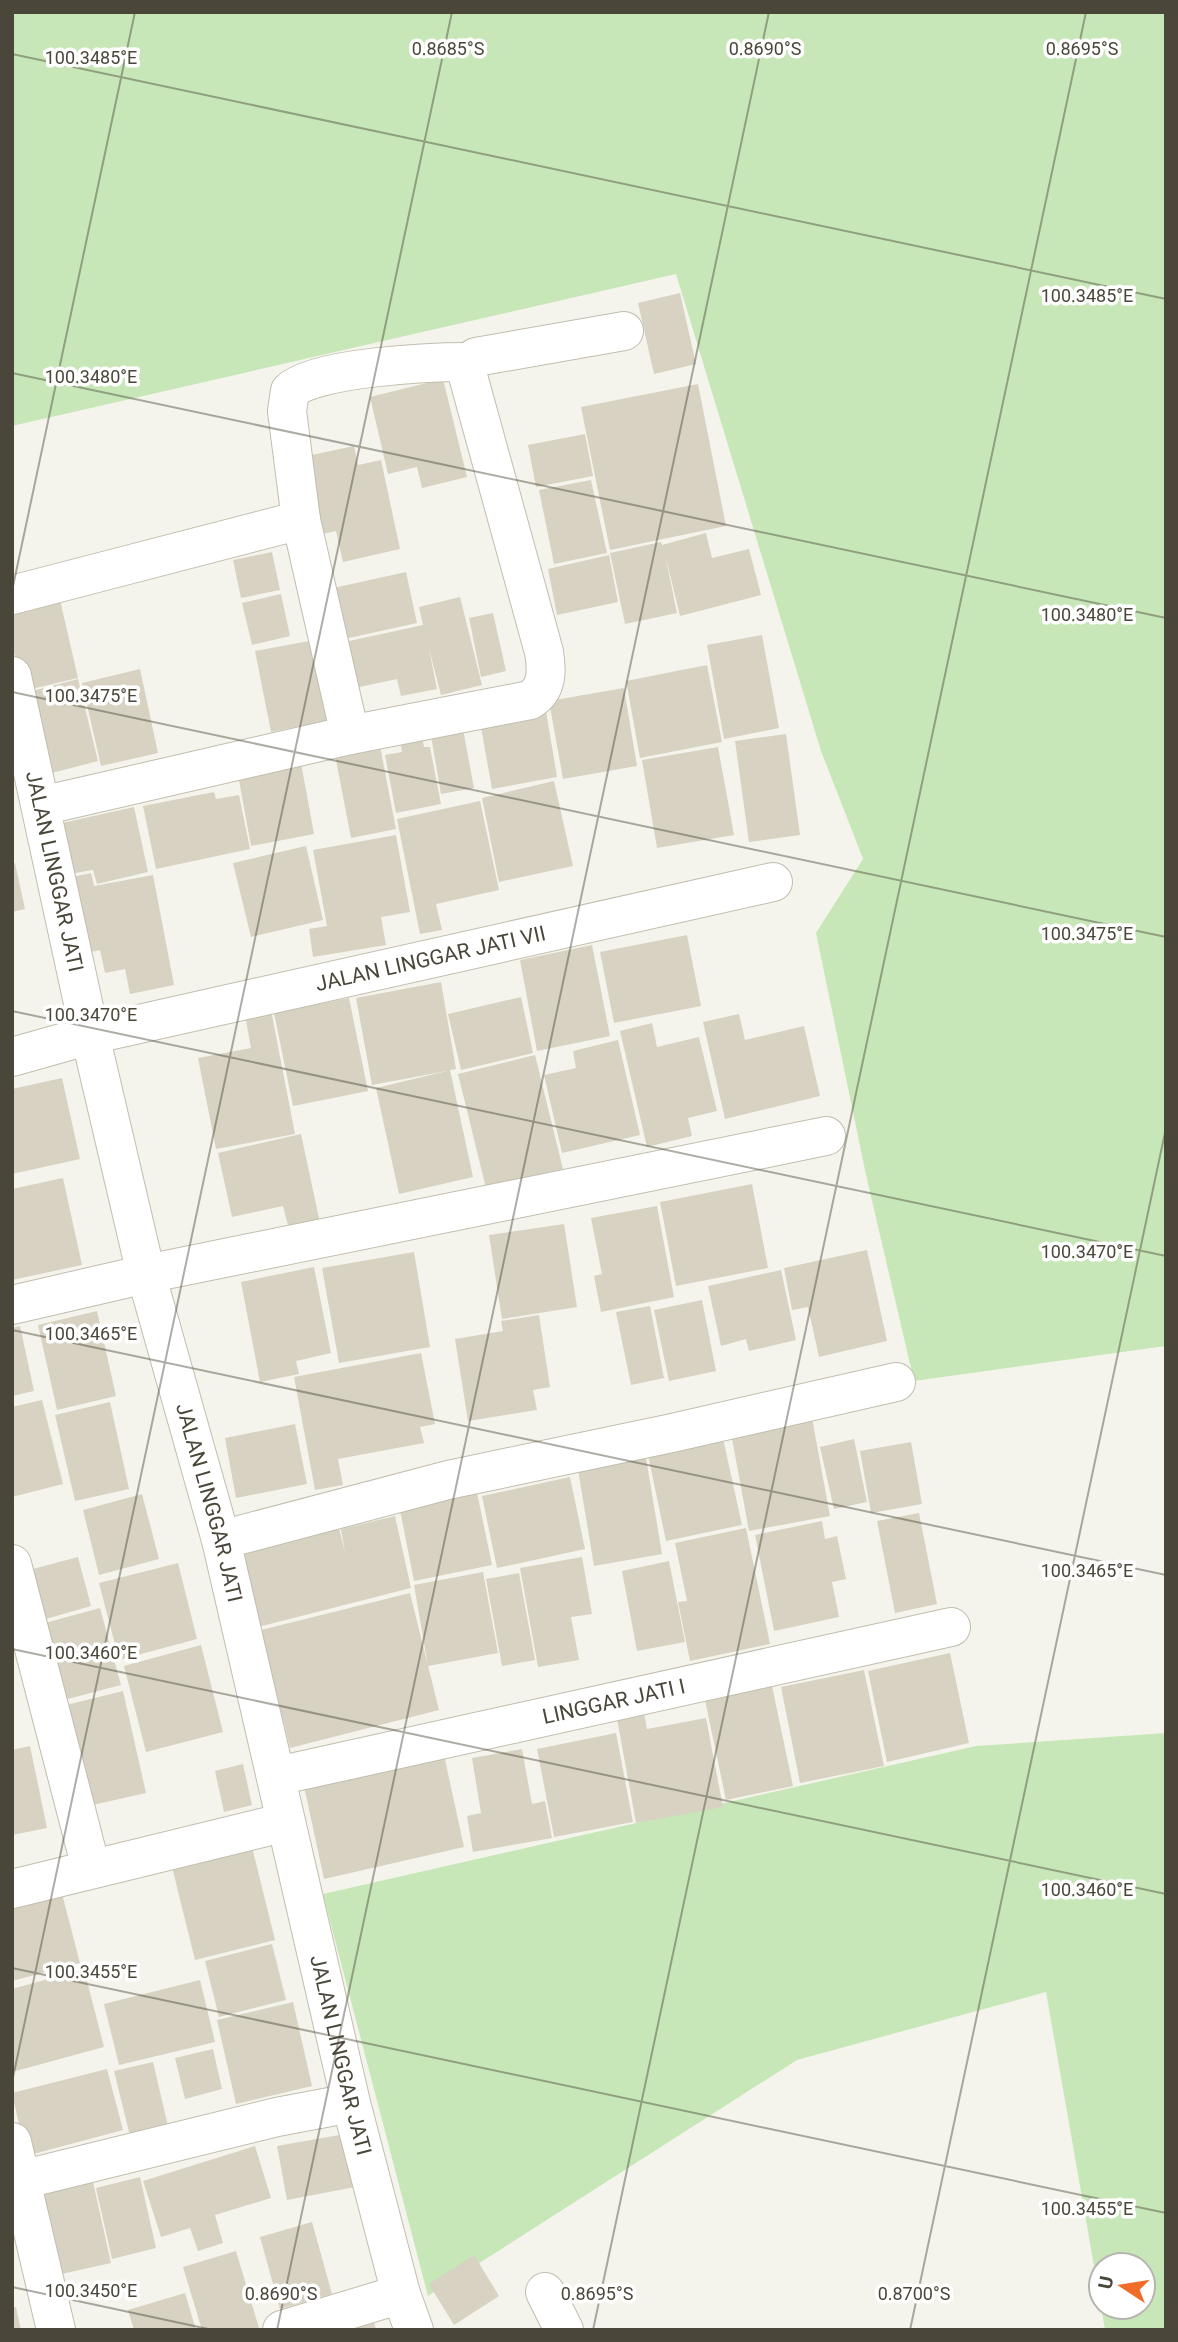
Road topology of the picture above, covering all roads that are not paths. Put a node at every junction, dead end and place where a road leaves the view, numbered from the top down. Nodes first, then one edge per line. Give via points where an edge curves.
1 (624, 331) dead end
2 (468, 362) junction
3 (301, 520) junction
4 (12, 595) edge
5 (12, 676) edge
6 (350, 735) junction
7 (41, 806) junction
8 (772, 882) dead end
9 (90, 1035) junction
10 (12, 1057) edge
11 (826, 1136) dead end
12 (146, 1274) junction
13 (12, 1305) edge
14 (896, 1382) dead end
15 (221, 1540) junction
16 (12, 1564) edge
17 (951, 1627) dead end
18 (277, 1776) junction
19 (286, 1822) junction
20 (91, 1868) junction
21 (12, 1889) edge
22 (351, 2103) junction
23 (15, 2158) edge
24 (545, 2292) dead end
25 (401, 2294) junction
26 (56, 2330) edge
27 (282, 2330) edge
28 (414, 2330) edge
29 (564, 2330) edge

1 - 2 street
2 - 3 street via 419,362 322,376 295,386 287,411
2 - 6 street via 468,376 544,652 544,685 530,699
3 - 4 street
3 - 6 street
5 - 7 street, JALAN LINGGAR JATI
6 - 7 street
7 - 9 street, JALAN LINGGAR JATI
8 - 9 street, JALAN LINGGAR JATI VII
9 - 10 street, JALAN LINGGAR JATI VII
9 - 12 street, JALAN LINGGAR JATI
11 - 12 street
12 - 13 street
12 - 15 street, JALAN LINGGAR JATI
14 - 15 street via 448,1480
15 - 18 street, JALAN LINGGAR JATI
16 - 20 street
17 - 18 street, LINGGAR JATI I
18 - 19 street, JALAN LINGGAR JATI
19 - 20 street
19 - 22 street, JALAN LINGGAR JATI
20 - 21 street
22 - 23 street
22 - 25 street, JALAN LINGGAR JATI
23 - 26 street
24 - 29 street
25 - 27 street
25 - 28 street, JALAN LINGGAR JATI

